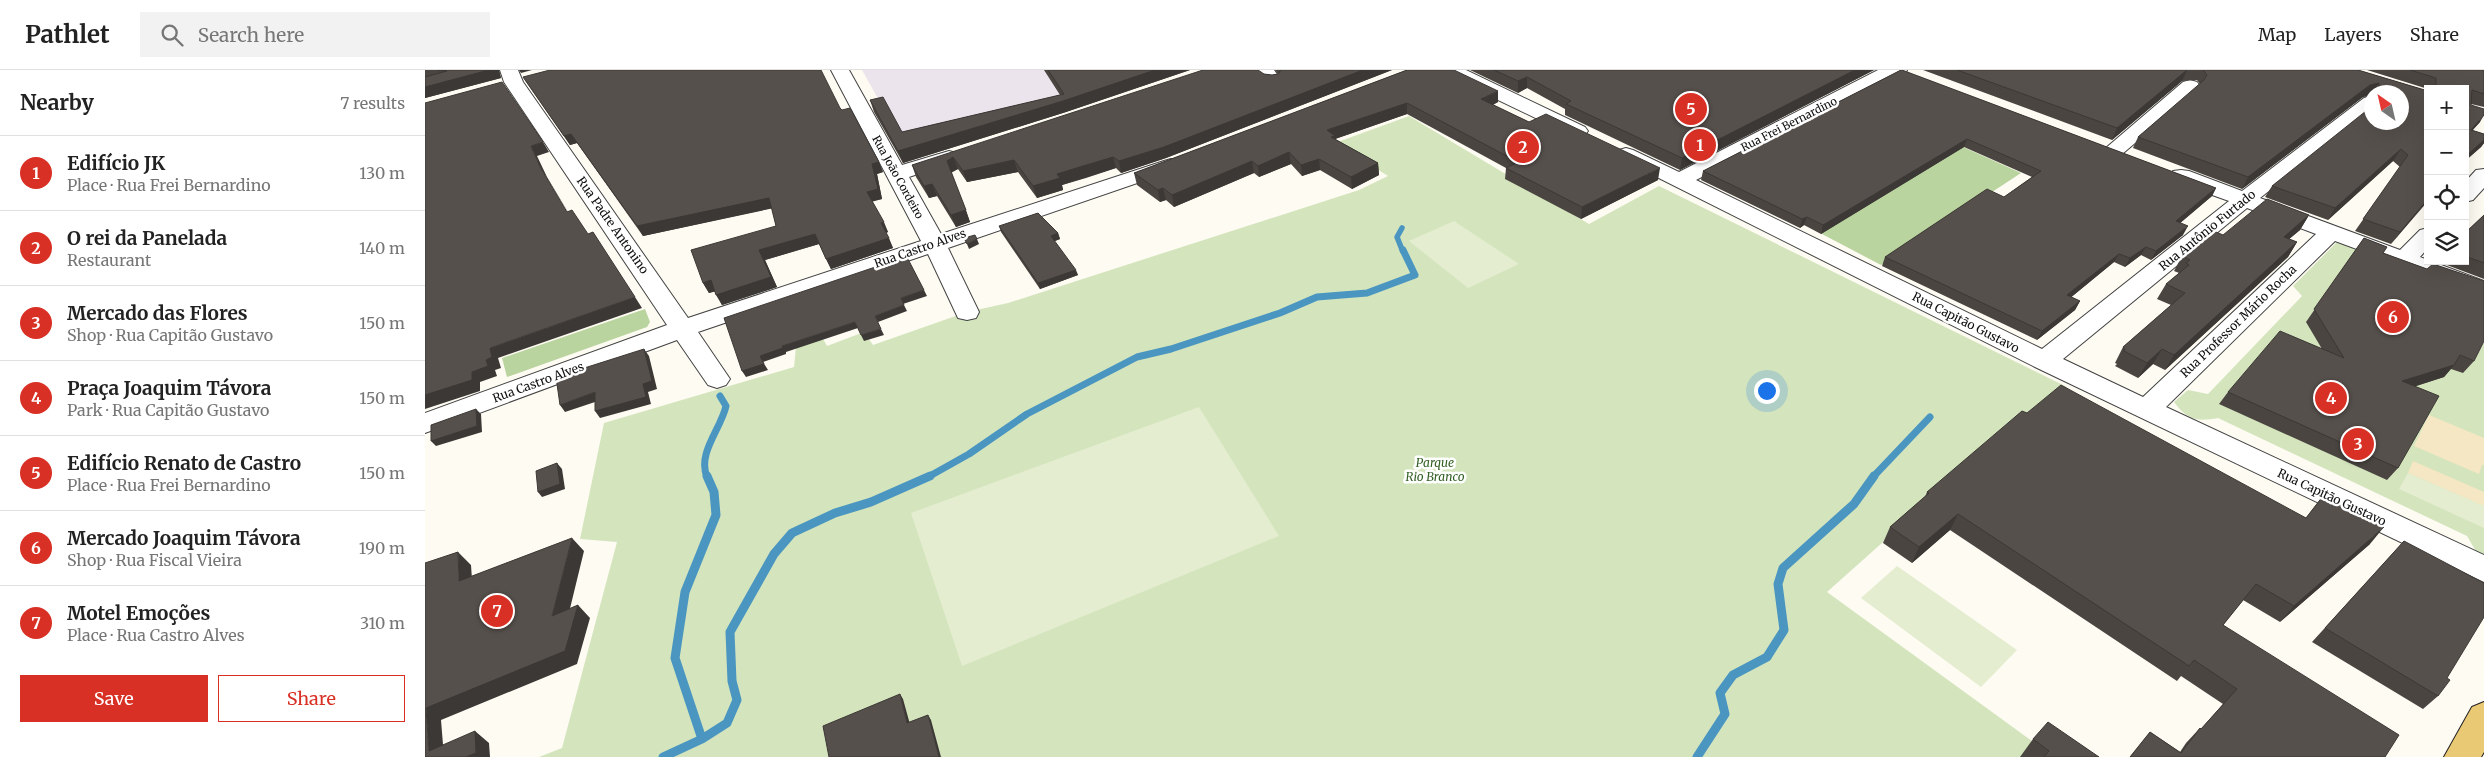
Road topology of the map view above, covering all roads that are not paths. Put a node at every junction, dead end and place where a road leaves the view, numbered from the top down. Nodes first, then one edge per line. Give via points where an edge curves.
1 (840, 70) edge
2 (1451, 70) edge
3 (1906, 72) edge
4 (513, 79) edge
5 (2190, 86) dead end
6 (2364, 107) edge
7 (971, 150) edge
8 (2114, 151) edge
9 (1191, 157) edge
10 (2161, 168) edge
11 (896, 174) junction
12 (2484, 175) edge
13 (1680, 180) junction
14 (2469, 191) edge
15 (2244, 200) junction
16 (2331, 233) junction
17 (2424, 239) edge
18 (934, 243) junction
19 (2404, 259) junction
20 (2484, 288) edge
21 (967, 312) dead end
22 (684, 328) junction
23 (2044, 361) junction
24 (717, 379) dead end
25 (2146, 410) junction
26 (425, 423) edge
27 (2484, 569) edge
28 (2484, 718) edge
29 (2462, 757) edge

1 - 11 street, Rua João Cordeiro
2 - 13 street, Rua Capitão Gustavo
3 - 13 street, Rua Frei Bernardino via 1885,74
4 - 22 street, Rua Padre Antonino
5 - 8 street
6 - 15 street, Rua Antônio Furtado
7 - 11 street
9 - 18 street, Rua Castro Alves
10 - 15 street
11 - 18 street, Rua João Cordeiro
12 - 14 street
13 - 23 street, Rua Capitão Gustavo
15 - 16 street
15 - 23 street, Rua Antônio Furtado
16 - 19 street
16 - 25 street, Rua Professor Mário Rocha
17 - 19 street
18 - 21 street, Rua João Cordeiro
18 - 22 street, Rua Castro Alves
19 - 20 street
22 - 24 street, Rua Padre Antonino
22 - 26 street, Rua Castro Alves
23 - 25 street, Rua Capitão Gustavo
25 - 27 street, Rua Capitão Gustavo
28 - 29 main road

